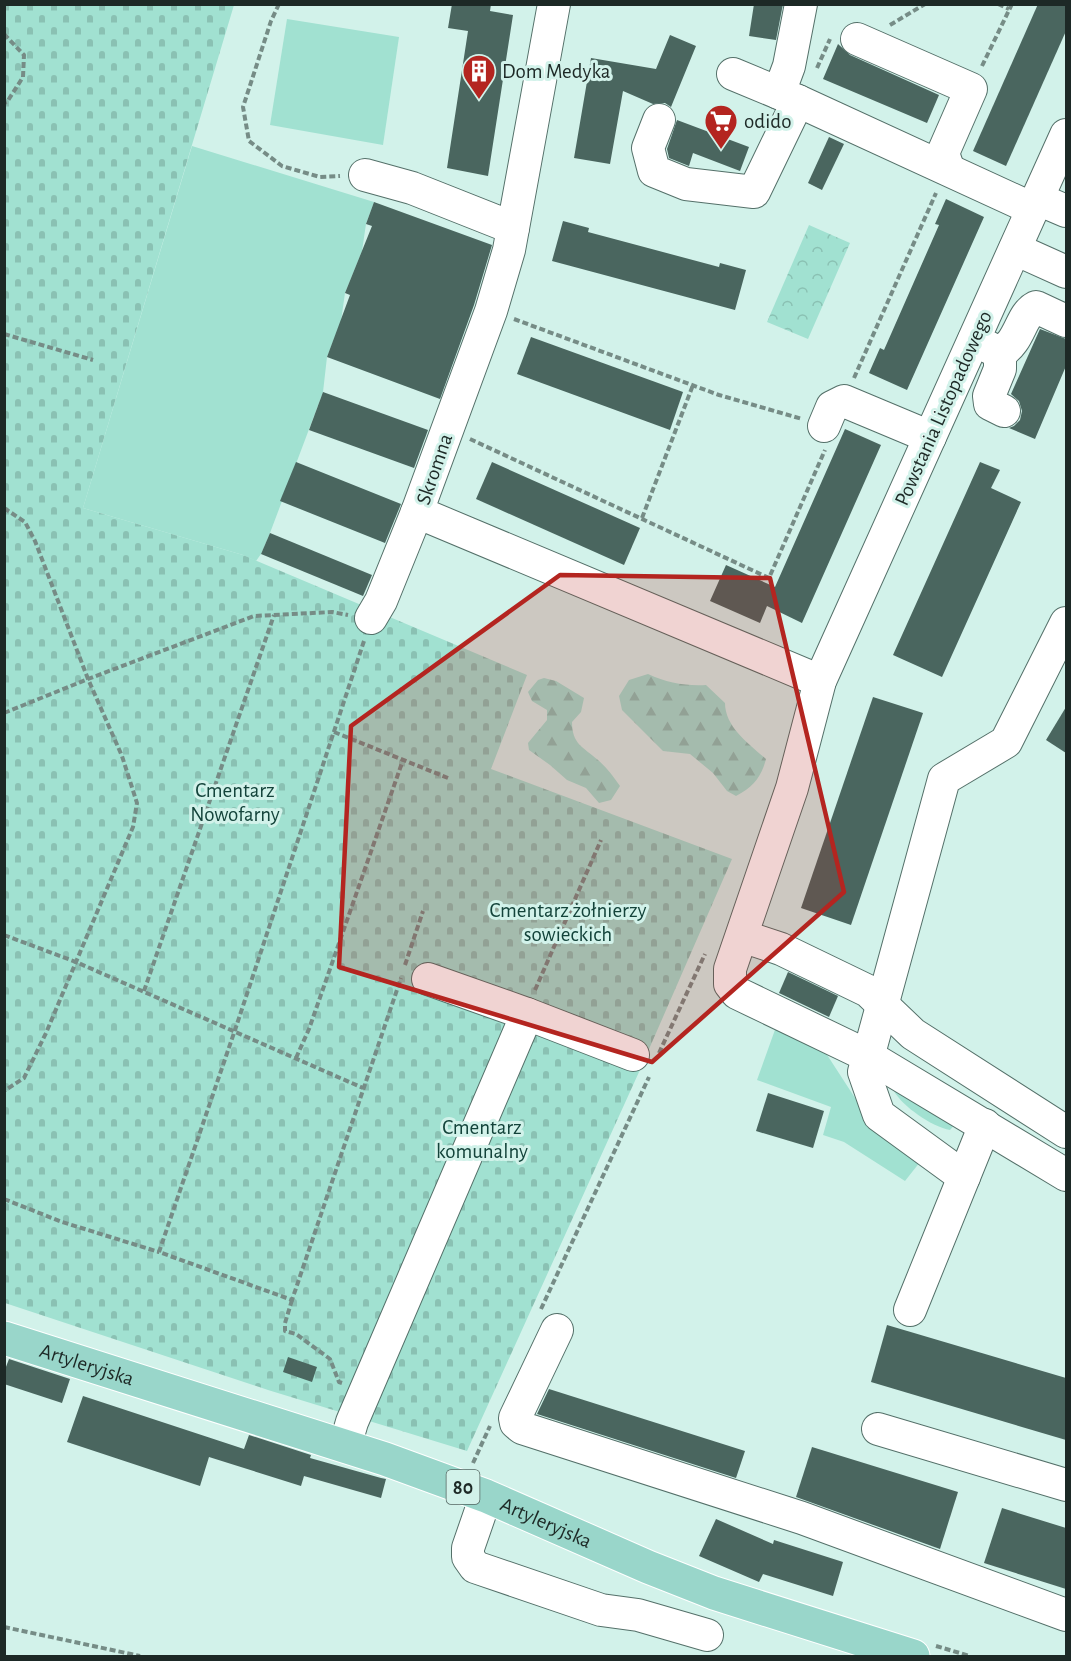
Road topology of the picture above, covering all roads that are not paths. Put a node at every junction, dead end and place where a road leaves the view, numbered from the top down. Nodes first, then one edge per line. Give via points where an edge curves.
1 (554, 4) edge
2 (801, 4) edge
3 (857, 39) road end
4 (733, 74) dead end
5 (789, 97) junction
6 (658, 120) dead end
7 (1066, 135) edge
8 (948, 168) junction
9 (364, 175) road end
10 (1036, 204) junction
11 (1066, 211) edge
12 (513, 228) junction
13 (1015, 249) junction
14 (1066, 272) edge
15 (1066, 321) edge
16 (987, 346) junction
17 (1004, 411) dead end
18 (824, 426) road end
19 (930, 437) junction
20 (417, 512) junction
21 (371, 618) road end
22 (1066, 623) edge
23 (820, 681) junction
24 (742, 936) junction
25 (411, 974) road end
26 (884, 1005) junction
27 (524, 1013) junction
28 (633, 1055) dead end
29 (868, 1056) junction
30 (985, 1125) junction
31 (1066, 1132) edge
32 (1066, 1175) edge
33 (964, 1177) junction
34 (910, 1310) dead end
35 (557, 1330) dead end
36 (4, 1338) edge
37 (878, 1430) dead end
38 (345, 1446) junction
39 (1066, 1485) edge
40 (486, 1496) junction
41 (1066, 1615) edge
42 (707, 1635) dead end
43 (913, 1656) edge

1 - 12 street, Skromna
2 - 5 street via 789,66
3 - 8 street via 971,89 943,153
4 - 5 street
5 - 6 street via 754,192 686,184 654,171 648,148
5 - 8 street
7 - 10 street, Powstania Listopadowego
8 - 10 street
9 - 12 street via 412,188
10 - 11 street
10 - 13 street, Powstania Listopadowego
12 - 20 street, Skromna via 491,311
13 - 14 street
13 - 16 street, Powstania Listopadowego
15 - 16 street via 1036,307 1029,310 1010,347
16 - 17 street via 1000,369 988,396 990,404
16 - 19 street, Powstania Listopadowego
18 - 19 street via 832,407 844,401
19 - 23 street, Powstania Listopadowego
20 - 21 street
20 - 23 street, Skromna
22 - 26 street via 1006,742 944,779
23 - 24 street, Powstania Listopadowego via 792,788
24 - 26 street via 830,972
24 - 29 street, Powstania Listopadowego via 730,969 730,984 736,993
25 - 27 street
26 - 29 street
26 - 31 street via 913,1034
27 - 28 street
27 - 38 street
29 - 30 street
29 - 33 street via 864,1072 879,1115
30 - 32 street
30 - 33 street
33 - 34 street
35 - 41 street via 515,1418 522,1428 802,1518
36 - 38 main road, Artyleryjska / 80
37 - 39 street
38 - 40 main road, Artyleryjska / 80
40 - 42 street via 468,1548 468,1557 476,1567 602,1610 638,1615
40 - 43 main road, Artyleryjska / 80 via 714,1593

